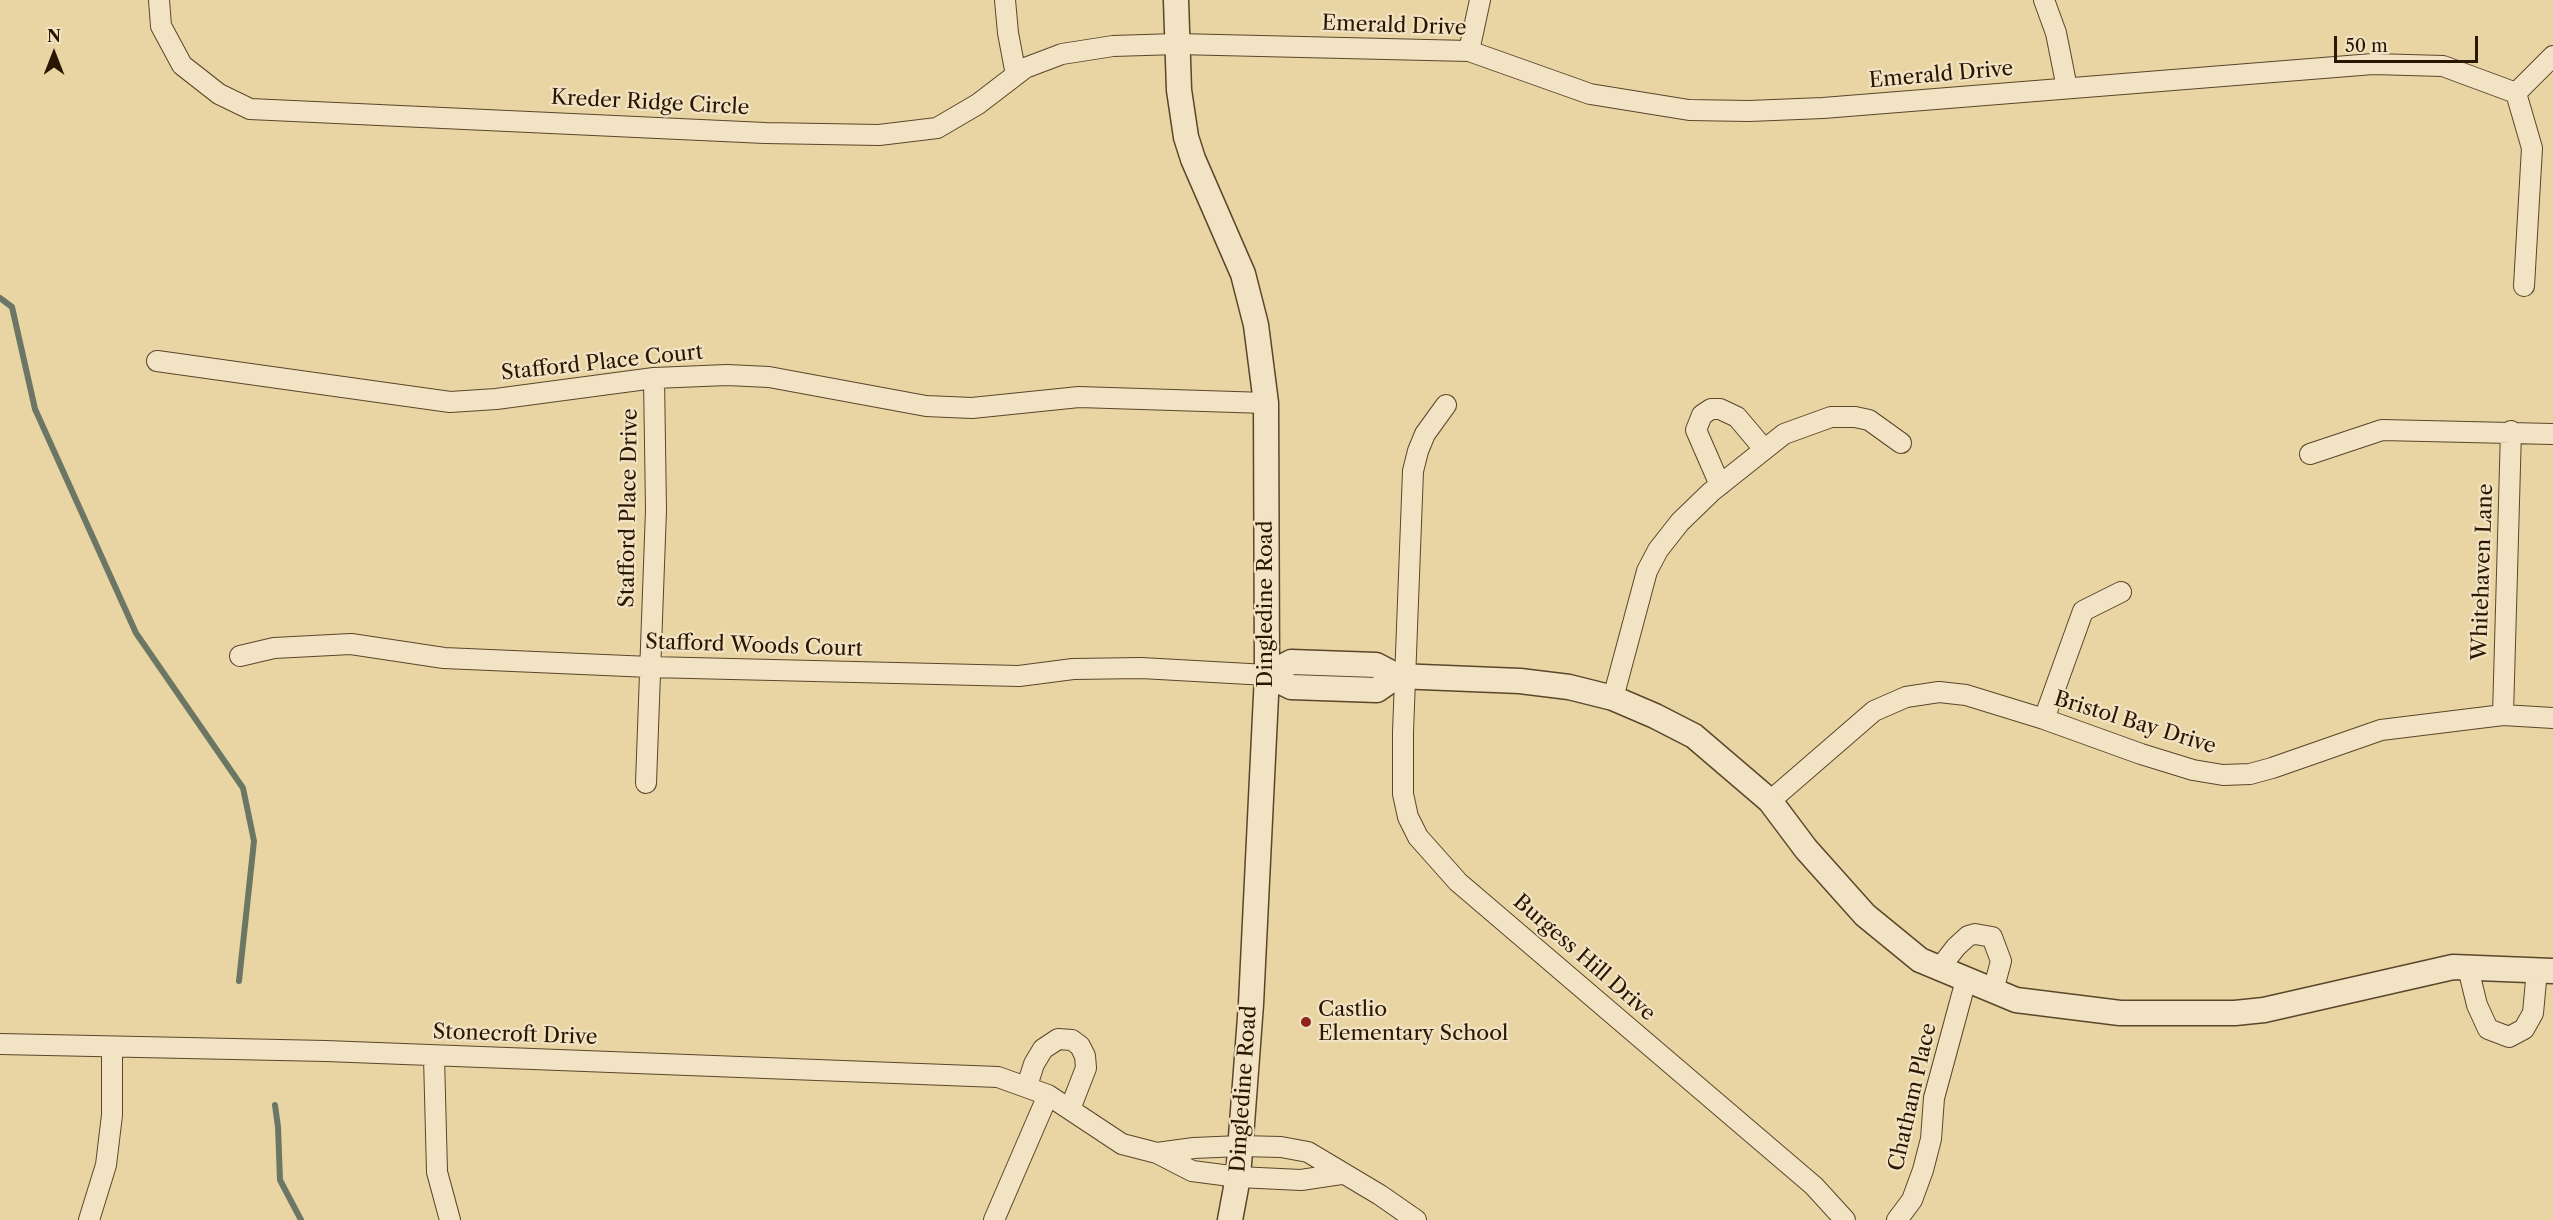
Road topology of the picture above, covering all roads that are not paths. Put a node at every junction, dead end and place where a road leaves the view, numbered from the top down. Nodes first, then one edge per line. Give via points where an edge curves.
1 (159, 0) edge
2 (1005, 0) edge
3 (1176, 0) edge
4 (1480, 0) edge
5 (2044, 0) edge
6 (1177, 44) junction
7 (1469, 51) junction
8 (2553, 56) edge
9 (1016, 75) junction
10 (2067, 88) junction
11 (2516, 93) junction
12 (2524, 286) dead end
13 (157, 361) dead end
14 (654, 378) junction
15 (1266, 403) junction
16 (1446, 405) dead end
17 (2511, 431) junction
18 (2553, 434) edge
19 (1901, 443) dead end
20 (1764, 449) junction
21 (2310, 454) dead end
22 (1720, 485) junction
23 (2121, 592) dead end
24 (240, 656) dead end
25 (650, 668) junction
26 (1267, 675) junction
27 (1401, 676) junction
28 (1613, 698) junction
29 (2503, 715) junction
30 (2553, 718) edge
31 (2044, 719) junction
32 (646, 783) dead end
33 (1770, 801) junction
34 (2468, 968) junction
35 (1939, 969) junction
36 (2545, 971) edge
37 (1966, 980) junction
38 (1993, 991) junction
39 (0, 1044) edge
40 (112, 1047) junction
41 (434, 1057) junction
42 (1027, 1086) junction
43 (1048, 1095) junction
44 (1071, 1108) junction
45 (1240, 1146) junction
46 (1157, 1153) junction
47 (1341, 1174) junction
48 (1238, 1177) junction
49 (89, 1220) edge
50 (450, 1220) edge
51 (994, 1220) edge
52 (1230, 1220) edge
53 (1416, 1220) edge
54 (1845, 1220) edge
55 (1897, 1220) edge

1 - 9 street, Kreder Ridge Circle via 161,26 182,65 219,94 250,109 879,135 937,128
2 - 9 street
3 - 6 street, Dingledine Road
4 - 7 street
5 - 10 street via 2056,33
6 - 7 street, Emerald Drive
6 - 9 street, Kreder Ridge Circle via 1113,46 1062,54
6 - 15 street, Dingledine Road via 1186,137 1243,274 1256,325
7 - 10 street, Emerald Drive via 1590,94 1689,110 1823,108
8 - 11 street
10 - 11 street, Emerald Drive via 2373,64 2443,66
11 - 12 street via 2532,148
13 - 14 street, Stafford Place Court via 450,402
14 - 15 street, Stafford Place Court via 769,377 938,407 972,408 1078,397
14 - 25 street, Stafford Place Drive via 657,510
15 - 26 street, Dingledine Road
16 - 27 street, Burgess Hill Drive via 1425,434 1413,471
17 - 18 street
17 - 21 street via 2382,430
17 - 29 street, Whitehaven Lane
19 - 20 street via 1869,420 1831,417 1784,434
20 - 22 street
20 - 22 street via 1737,417 1720,409 1702,415 1696,430
22 - 28 street via 1680,522 1647,571
23 - 31 street via 2083,611
24 - 25 street, Stafford Woods Court via 274,648 351,644 444,658
25 - 26 street, Stafford Woods Court via 996,676 1141,668
25 - 32 street, Stafford Place Drive
26 - 27 street via 1291,687 1377,690
26 - 45 street, Dingledine Road
27 - 28 street via 1520,681
27 - 54 street, Burgess Hill Drive via 1403,794 1418,837 1458,882 1814,1186
28 - 33 street via 1694,736
29 - 30 street, Bristol Bay Drive
29 - 31 street, Bristol Bay Drive via 2381,730 2272,768 2223,775 2141,754
31 - 33 street, Bristol Bay Drive via 1966,695 1939,692 1906,697 1874,711
33 - 35 street via 1806,849 1865,915 1920,960
34 - 36 street
34 - 36 street via 2488,1029 2509,1037 2524,1029 2533,1013
34 - 38 street via 2453,967 2264,1010 2235,1013 2120,1013 2016,1000
35 - 37 street
35 - 38 street via 1968,936 1975,933 1992,937 2001,961
37 - 38 street
37 - 55 street, Chatham Place via 1934,1098 1931,1139 1923,1170 1912,1200
39 - 40 street, Stonecroft Drive
40 - 41 street, Stonecroft Drive
40 - 49 street via 112,1115 106,1165
41 - 42 street, Stonecroft Drive via 998,1077
41 - 50 street via 436,1172
42 - 43 street, Stonecroft Drive
42 - 44 street via 1043,1049 1058,1039 1072,1040 1080,1046 1086,1068
43 - 44 street, Stonecroft Drive
43 - 51 street
44 - 46 street, Stonecroft Drive via 1122,1144
45 - 46 street, Stonecroft Drive
45 - 47 street via 1308,1152
45 - 48 street, Dingledine Road
46 - 48 street, Stonecroft Drive via 1192,1171
47 - 48 street via 1301,1180
47 - 53 street
48 - 52 street, Dingledine Road

